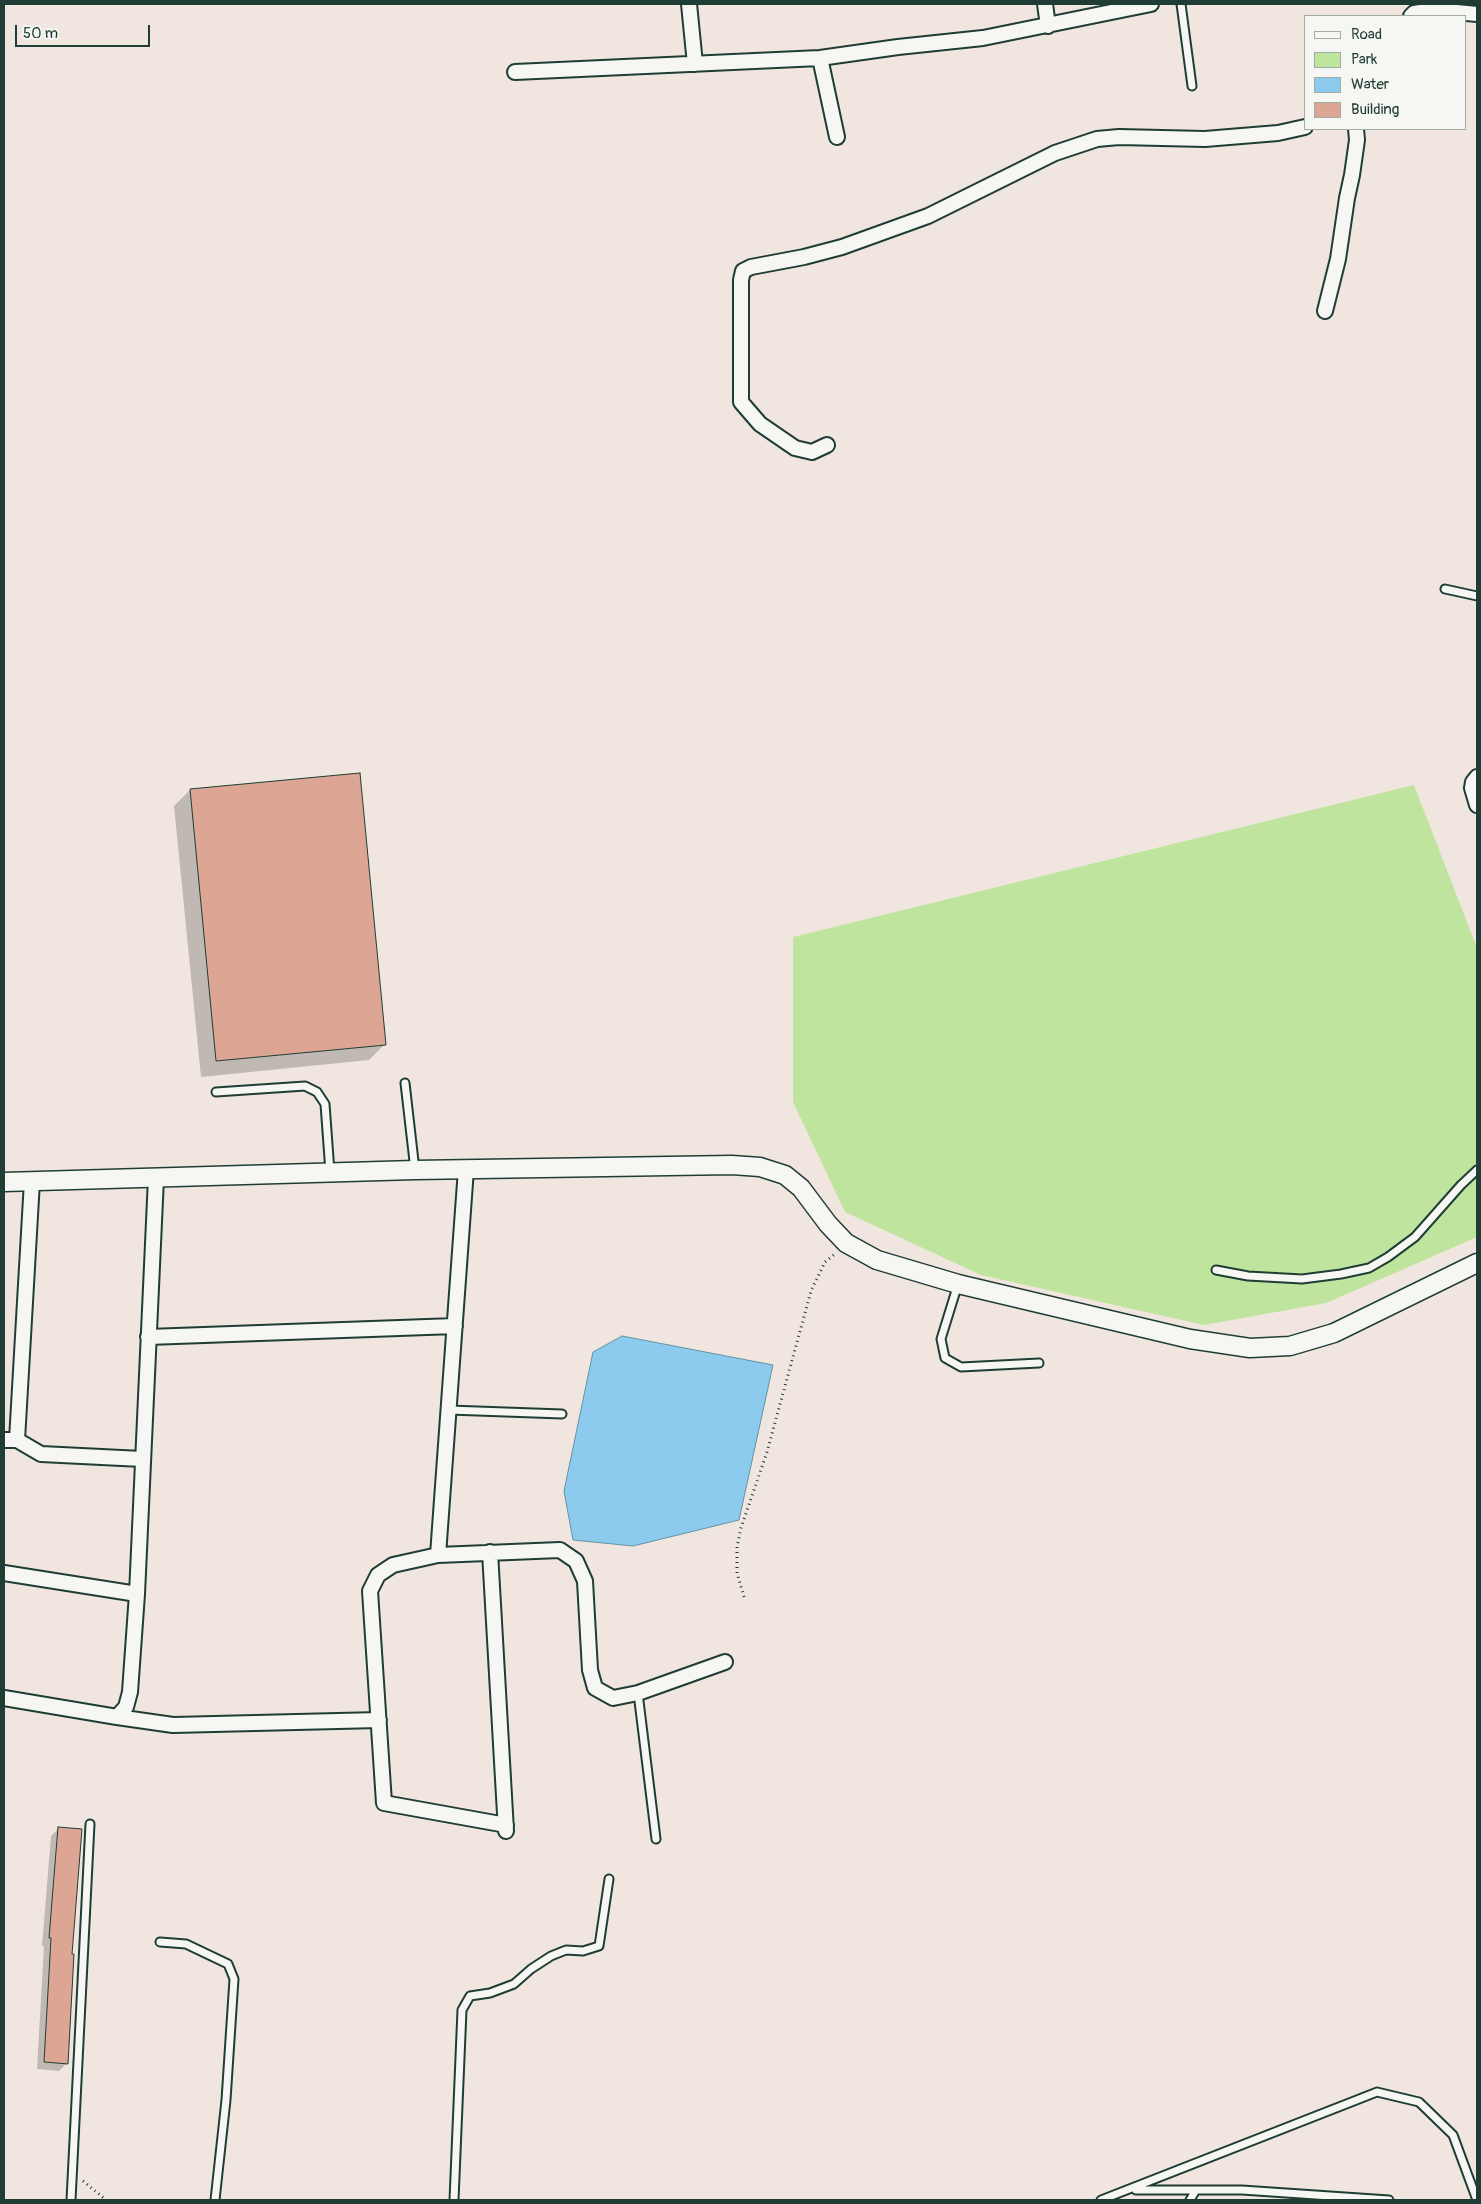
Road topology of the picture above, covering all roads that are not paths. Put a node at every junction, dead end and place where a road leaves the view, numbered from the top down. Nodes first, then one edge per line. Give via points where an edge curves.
1 (689, 4) edge
2 (1045, 4) edge
3 (1151, 4) edge
4 (1181, 4) edge
5 (1118, 7) edge
6 (1477, 14) edge
7 (1412, 15) edge
8 (1048, 26) junction
9 (820, 58) junction
10 (695, 64) junction
11 (515, 72) dead end
12 (1192, 86) dead end
13 (1304, 127) edge
14 (1356, 130) edge
15 (837, 137) dead end
16 (1325, 311) dead end
17 (827, 445) dead end
18 (1445, 590) dead end
19 (1477, 596) edge
20 (1477, 776) edge
21 (1477, 805) edge
22 (405, 1083) dead end
23 (216, 1092) dead end
24 (415, 1170) junction
25 (466, 1170) junction
26 (1477, 1170) edge
27 (330, 1173) junction
28 (156, 1178) junction
29 (32, 1181) junction
30 (4, 1182) edge
31 (1477, 1263) edge
32 (1216, 1270) dead end
33 (958, 1284) junction
34 (455, 1326) junction
35 (148, 1337) junction
36 (1039, 1363) dead end
37 (449, 1410) junction
38 (562, 1414) dead end
39 (10, 1440) edge
40 (142, 1459) junction
41 (490, 1552) junction
42 (438, 1555) junction
43 (4, 1573) edge
44 (137, 1594) junction
45 (725, 1662) dead end
46 (638, 1693) junction
47 (4, 1698) edge
48 (117, 1717) junction
49 (379, 1720) junction
50 (90, 1824) dead end
51 (656, 1839) dead end
52 (609, 1879) dead end
53 (160, 1942) dead end
54 (1130, 2190) junction
55 (1196, 2190) junction
56 (72, 2200) edge
57 (215, 2200) edge
58 (454, 2200) edge
59 (1101, 2200) edge
60 (1190, 2200) edge
61 (1389, 2200) edge
62 (1477, 2200) edge

1 - 10 street
2 - 8 street
3 - 5 street
4 - 12 lane
5 - 8 street
6 - 7 street via 1435,10 1414,12
8 - 9 street via 983,38
9 - 10 street
9 - 15 street
10 - 11 street
13 - 17 street via 1278,133 1205,139 1097,139 1055,153 928,216 842,247 751,267 743,272 742,402 760,424 795,448 812,452
14 - 16 street via 1338,259
18 - 19 lane
20 - 21 street via 1472,788
22 - 24 lane
23 - 27 lane via 305,1086 317,1092 325,1104
24 - 25 street
24 - 27 street
25 - 33 street via 760,1167 785,1174 802,1188 846,1243 878,1260
25 - 34 street
26 - 32 lane via 1415,1237 1369,1268 1302,1279 1248,1276
27 - 28 street
28 - 29 street
28 - 35 street
29 - 30 street
29 - 39 street
31 - 33 street via 1334,1332 1290,1346 1250,1348 1190,1339
33 - 36 lane via 941,1339 945,1358 961,1367
34 - 35 street
34 - 37 street
35 - 40 street
37 - 38 lane
37 - 42 street
39 - 40 street via 41,1454
40 - 44 street
41 - 42 street
41 - 46 street via 560,1550 576,1561 585,1581 590,1670 596,1688 613,1698
41 - 49 street via 506,1828 384,1803
42 - 49 street via 393,1565 378,1575 370,1592
43 - 44 street
44 - 48 street via 130,1692 126,1707
45 - 46 street
46 - 51 lane
47 - 48 street
48 - 49 street via 173,1724
50 - 56 lane
52 - 58 lane via 599,1946 566,1950 551,1956 514,1984 470,1996 462,2010
53 - 57 lane via 186,1944 228,1964 234,1979
54 - 55 lane
54 - 59 lane
54 - 62 lane via 1377,2092 1419,2102 1453,2135
55 - 60 lane
55 - 61 lane

